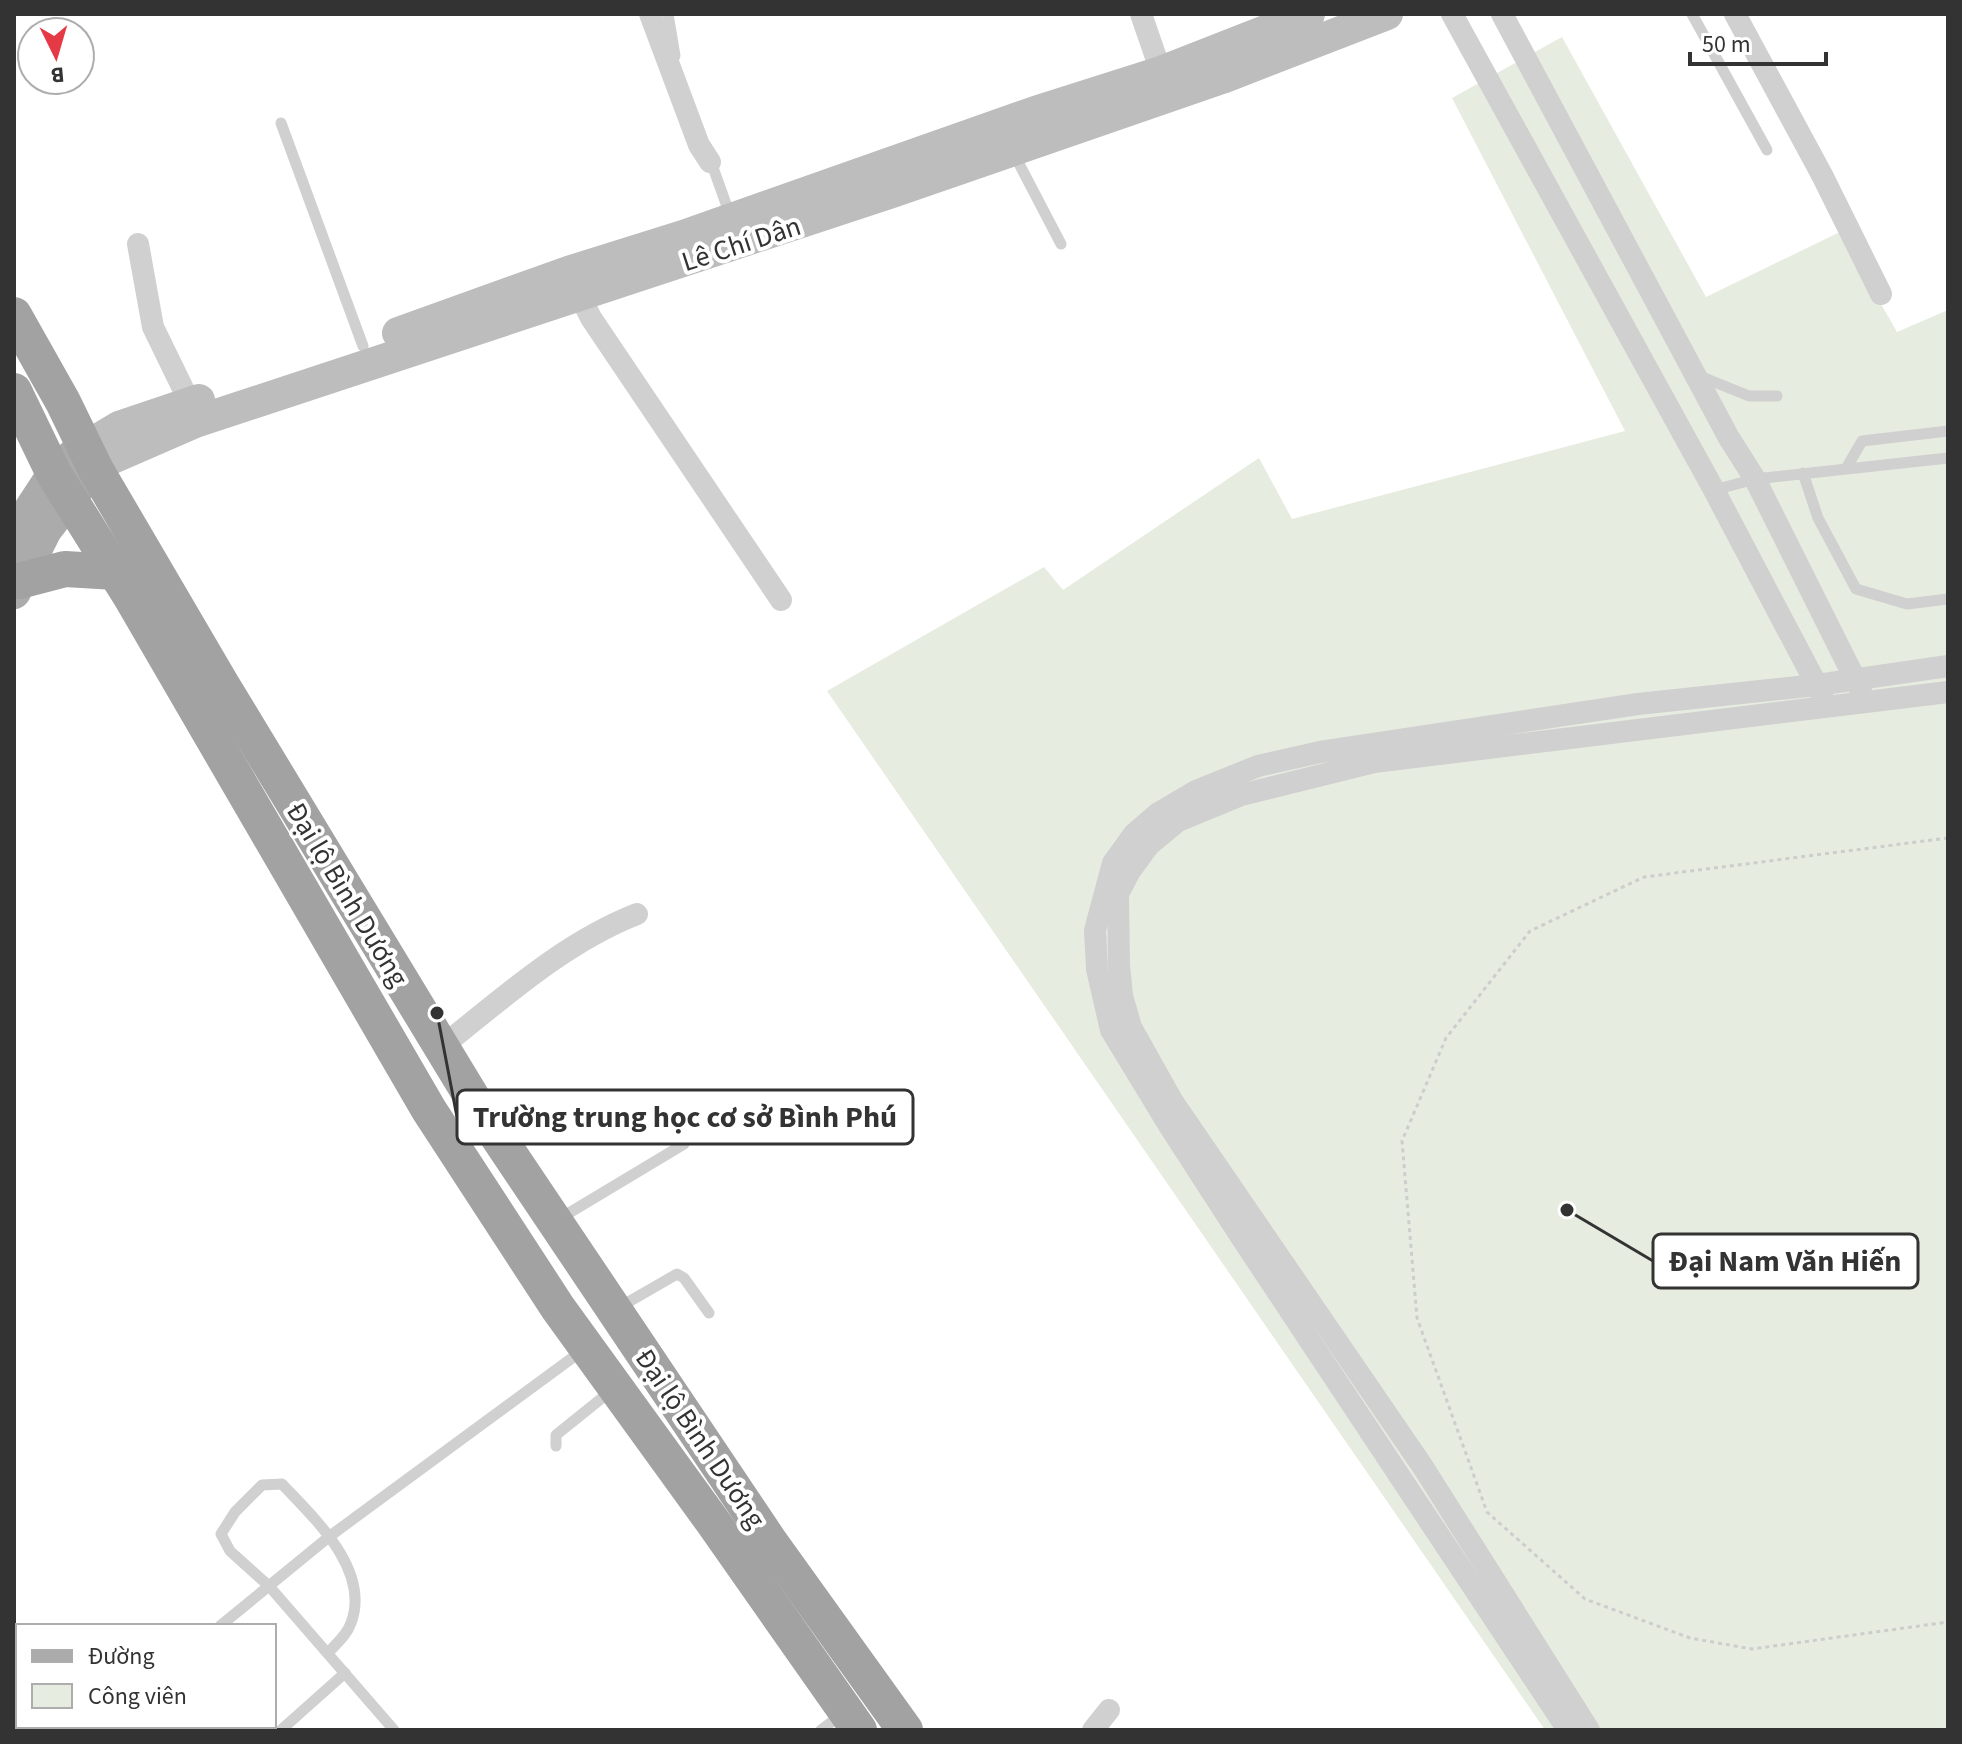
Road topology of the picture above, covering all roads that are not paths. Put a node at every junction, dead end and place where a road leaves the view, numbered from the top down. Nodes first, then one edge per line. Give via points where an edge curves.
1 (650, 14) edge
2 (668, 14) edge
3 (1141, 14) edge
4 (1309, 14) edge
5 (1387, 14) edge
6 (1452, 14) edge
7 (1502, 14) edge
8 (1692, 14) edge
9 (1735, 14) edge
10 (1161, 72) junction
11 (281, 123) dead end
12 (1012, 150) junction
13 (1767, 150) dead end
14 (710, 162) junction
15 (731, 219) junction
16 (138, 244) dead end
17 (1061, 244) dead end
18 (574, 284) junction
19 (1881, 294) dead end
20 (14, 315) edge
21 (363, 346) junction
22 (1697, 374) junction
23 (14, 391) edge
24 (1777, 396) dead end
25 (190, 403) junction
26 (1948, 431) edge
27 (1948, 458) edge
28 (90, 459) junction
29 (1847, 467) junction
30 (1803, 473) junction
31 (1755, 479) junction
32 (62, 485) junction
33 (1714, 490) junction
34 (14, 535) edge
35 (116, 572) junction
36 (17, 587) edge
37 (1948, 599) edge
38 (781, 600) dead end
39 (1948, 666) edge
40 (1855, 679) junction
41 (1817, 685) junction
42 (1948, 692) edge
43 (1866, 702) junction
44 (1828, 707) junction
45 (637, 914) dead end
46 (393, 969) junction
47 (360, 990) junction
48 (440, 1048) junction
49 (684, 1144) dead end
50 (555, 1222) junction
51 (615, 1310) junction
52 (709, 1313) dead end
53 (587, 1348) junction
54 (615, 1387) junction
55 (556, 1446) dead end
56 (330, 1536) junction
57 (269, 1586) junction
58 (222, 1624) edge
59 (328, 1653) junction
60 (345, 1673) junction
61 (1109, 1710) dead end
62 (842, 1724) edge
63 (281, 1730) edge
64 (394, 1730) edge
65 (905, 1730) edge
66 (1093, 1730) edge
67 (1568, 1730) edge
68 (1589, 1730) edge

1 - 14 street
2 - 14 lane via 673,49
3 - 10 street
4 - 10 main road, Lê Chí Dân
5 - 12 main road, Lê Chí Dân
6 - 33 street
7 - 22 street
8 - 13 lane
9 - 19 street
10 - 15 main road, Lê Chí Dân
11 - 21 lane
12 - 17 lane
12 - 18 main road, Lê Chí Dân
14 - 15 lane
15 - 18 main road, Lê Chí Dân
16 - 25 street via 153,327
18 - 21 main road, Lê Chí Dân
18 - 28 main road, Lê Chí Dân via 195,422 110,459
18 - 38 street via 657,419
20 - 28 highway, Đại lộ Bình Dương
21 - 25 main road, Lê Chí Dân
22 - 24 lane via 1749,396
22 - 31 street
23 - 32 highway, Đại lộ Bình Dương
25 - 28 main road, Lê Chí Dân via 119,427
26 - 29 lane via 1862,441
27 - 29 lane
28 - 32 main road
28 - 46 highway, Đại lộ Bình Dương
29 - 30 lane
30 - 31 lane
30 - 37 lane via 1818,518 1856,589 1907,604
31 - 33 lane
31 - 40 street
32 - 34 main road
32 - 35 highway, Đại lộ Bình Dương
32 - 36 main road
33 - 41 street
35 - 36 highway via 65,569
35 - 47 highway, Đại lộ Bình Dương
39 - 40 street
40 - 41 street
40 - 43 street
41 - 44 street
41 - 67 street via 1638,704 1258,766 1196,791 1157,814 1113,863 1102,897 1095,930 1097,969 1111,1030
42 - 43 street
43 - 44 street
44 - 68 street via 1374,762 1241,795 1178,821 1149,845 1118,894 1122,996 1131,1027 1173,1102 1423,1467
45 - 48 street via 603,928 546,965
46 - 47 highway
46 - 48 highway, Đại lộ Bình Dương
47 - 53 highway, Đại lộ Bình Dương via 429,1110
48 - 50 highway, Đại lộ Bình Dương
49 - 50 lane
50 - 51 highway, Đại lộ Bình Dương
51 - 52 lane via 677,1274
51 - 65 highway, Đại lộ Bình Dương via 770,1542
53 - 54 highway, Đại lộ Bình Dương
53 - 56 lane
54 - 55 lane via 556,1435
54 - 62 highway, Đại lộ Bình Dương
56 - 57 lane
56 - 57 lane via 282,1484 262,1485 221,1534 230,1551
56 - 59 lane via 340,1550 355,1598 352,1623
57 - 58 lane
57 - 59 lane
59 - 60 lane
60 - 63 lane
60 - 64 lane
61 - 66 street

